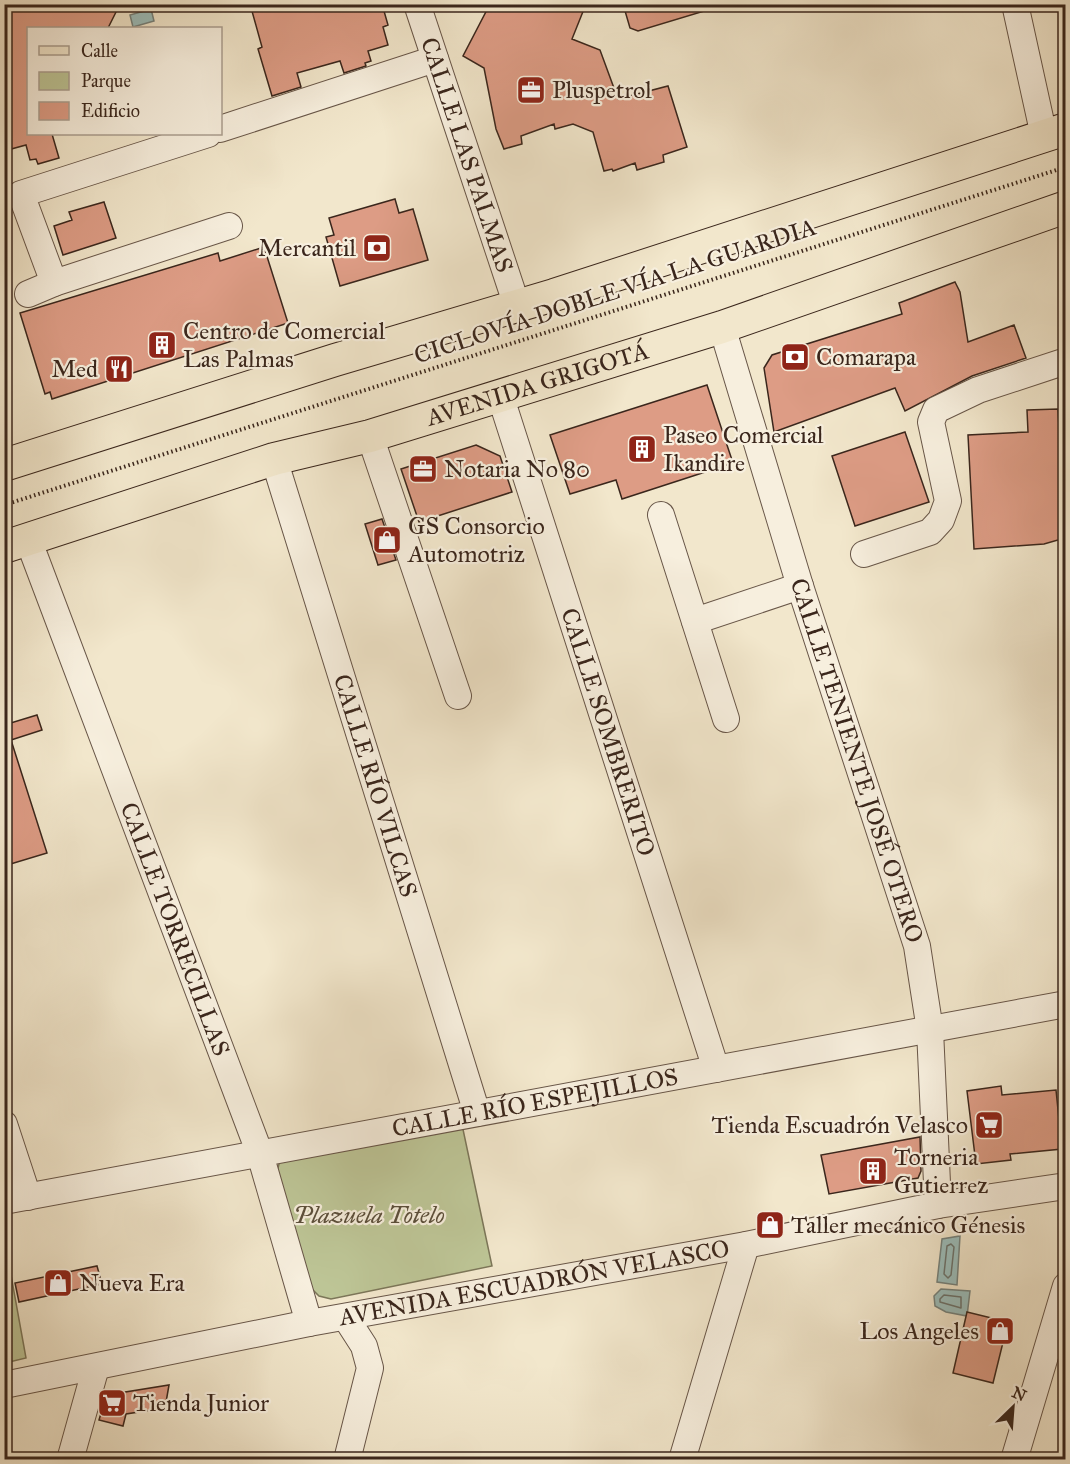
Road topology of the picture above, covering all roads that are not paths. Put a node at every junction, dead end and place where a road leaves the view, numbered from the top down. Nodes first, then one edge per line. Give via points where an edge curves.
1 (417, 4) edge
2 (1015, 4) edge
3 (435, 59) junction
4 (222, 128) edge
5 (1055, 133) edge
6 (205, 135) edge
7 (1065, 207) edge
8 (229, 226) dead end
9 (54, 283) junction
10 (28, 294) dead end
11 (517, 306) junction
12 (722, 327) junction
13 (1065, 361) edge
14 (500, 395) junction
15 (370, 436) junction
16 (274, 459) junction
17 (4, 465) edge
18 (661, 515) dead end
19 (16, 543) edge
20 (864, 554) dead end
21 (800, 586) junction
22 (695, 621) junction
23 (458, 696) dead end
24 (726, 719) dead end
25 (1065, 1004) edge
26 (930, 1030) junction
27 (716, 1069) junction
28 (477, 1113) junction
29 (4, 1124) edge
30 (260, 1154) junction
31 (1065, 1186) edge
32 (16, 1199) edge
33 (938, 1205) junction
34 (746, 1245) junction
35 (1065, 1286) edge
36 (346, 1318) junction
37 (309, 1323) junction
38 (96, 1366) junction
39 (4, 1385) edge
40 (70, 1460) edge
41 (348, 1460) edge
42 (682, 1460) edge
43 (1014, 1460) edge

1 - 3 street, CALLE LAS PALMAS
2 - 5 street
3 - 4 street
3 - 11 street, CALLE LAS PALMAS
5 - 11 main road
6 - 9 street via 21,194
7 - 12 main road, AVENIDA GRIGOTÁ
8 - 9 street
9 - 10 street
11 - 17 main road
12 - 14 main road, AVENIDA GRIGOTÁ
12 - 21 street, CALLE TENIENTE JOSÉ OTERO
13 - 20 street via 978,390 936,410 931,422 948,501 941,520 930,532
14 - 15 main road, AVENIDA GRIGOTÁ
14 - 27 street, CALLE SOMBRERITO
15 - 16 main road, AVENIDA GRIGOTÁ
15 - 23 street
16 - 19 main road, AVENIDA GRIGOTÁ
16 - 28 street, CALLE RÍO VILCAS
18 - 22 street
19 - 30 street, CALLE TORRECILLAS
21 - 22 street
21 - 26 street, CALLE TENIENTE JOSÉ OTERO via 917,946
22 - 24 street
25 - 26 street, CALLE RÍO ESPEJILLOS
26 - 27 street, CALLE RÍO ESPEJILLOS
26 - 33 street, CALLE TENIENTE JOSÉ OTERO
27 - 28 street, CALLE RÍO ESPEJILLOS
28 - 30 street, CALLE RÍO ESPEJILLOS
29 - 32 street
30 - 32 street, CALLE RÍO ESPEJILLOS
30 - 37 street, CALLE TORRECILLAS
31 - 33 street, AVENIDA ESCUADRÓN VELASCO
33 - 34 street, AVENIDA ESCUADRÓN VELASCO
34 - 36 street, AVENIDA ESCUADRÓN VELASCO
34 - 42 street
35 - 43 street
36 - 37 street, AVENIDA ESCUADRÓN VELASCO
36 - 41 street via 364,1346 370,1368
37 - 38 street, AVENIDA ESCUADRÓN VELASCO
38 - 39 street, AVENIDA ESCUADRÓN VELASCO
38 - 40 street

